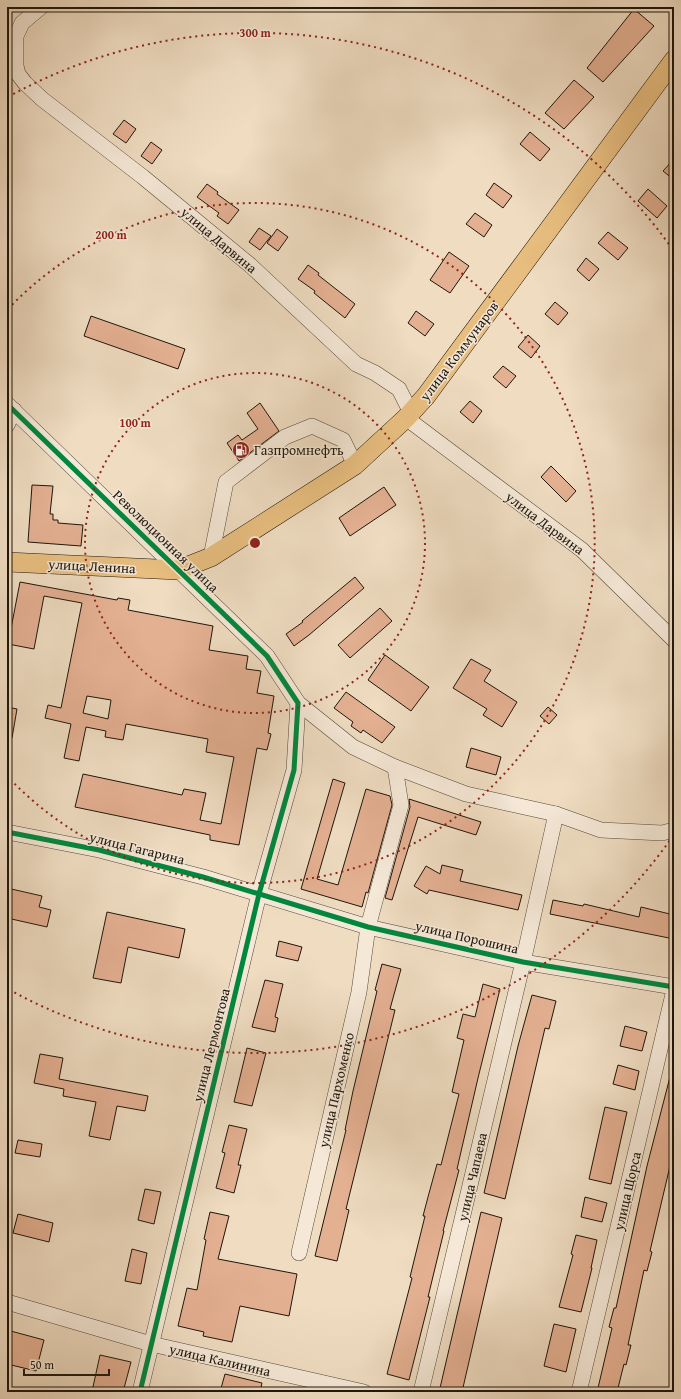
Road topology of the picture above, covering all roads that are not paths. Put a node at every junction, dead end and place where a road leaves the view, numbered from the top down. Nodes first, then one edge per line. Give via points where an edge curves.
1 (41, 7) edge
2 (674, 60) edge
3 (11, 407) edge
4 (408, 416) junction
5 (7, 425) edge
6 (355, 465) junction
7 (211, 557) junction
8 (7, 562) edge
9 (178, 570) junction
10 (674, 640) edge
11 (298, 703) junction
12 (395, 767) junction
13 (556, 814) junction
14 (674, 830) edge
15 (7, 832) edge
16 (259, 894) junction
17 (368, 927) junction
18 (523, 962) junction
19 (674, 987) edge
20 (674, 990) edge
21 (298, 1253) dead end
22 (7, 1302) edge
23 (151, 1344) junction
24 (140, 1392) edge
25 (364, 1392) edge
26 (421, 1392) edge
27 (579, 1392) edge

1 - 4 street, улица Дарвина via 22,23 16,36 18,74 42,99 143,177 250,265 356,364 399,389
2 - 4 main road, улица Коммунаров via 426,396
3 - 5 street
3 - 9 street, Революционная улица
4 - 6 main road, улица Коммунаров
4 - 10 street, улица Дарвина via 582,550
6 - 7 main road, улица Коммунаров
6 - 7 street via 343,440 312,426 285,437 226,482
7 - 9 main road, улица Коммунаров
8 - 9 main road, улица Ленина
9 - 11 street, Революционная улица via 267,656
11 - 12 street, Революционная улица via 353,748
11 - 16 street, улица Лермонтова via 294,770
12 - 13 street, Революционная улица via 466,794
12 - 17 street, улица Пархоменко via 401,805
13 - 14 street, Революционная улица via 600,830 662,833
13 - 18 street, улица Чапаева
15 - 16 street, улица Гагарина via 99,850
16 - 17 street, улица Порошина
16 - 23 street, улица Лермонтова
17 - 18 street, улица Порошина
17 - 21 street, улица Пархоменко via 359,992
18 - 19 street, улица Порошина
18 - 26 street, улица Чапаева
20 - 27 street, улица Щорса
22 - 23 street, улица Калинина
23 - 24 street, улица Лермонтова
23 - 25 street, улица Калинина

